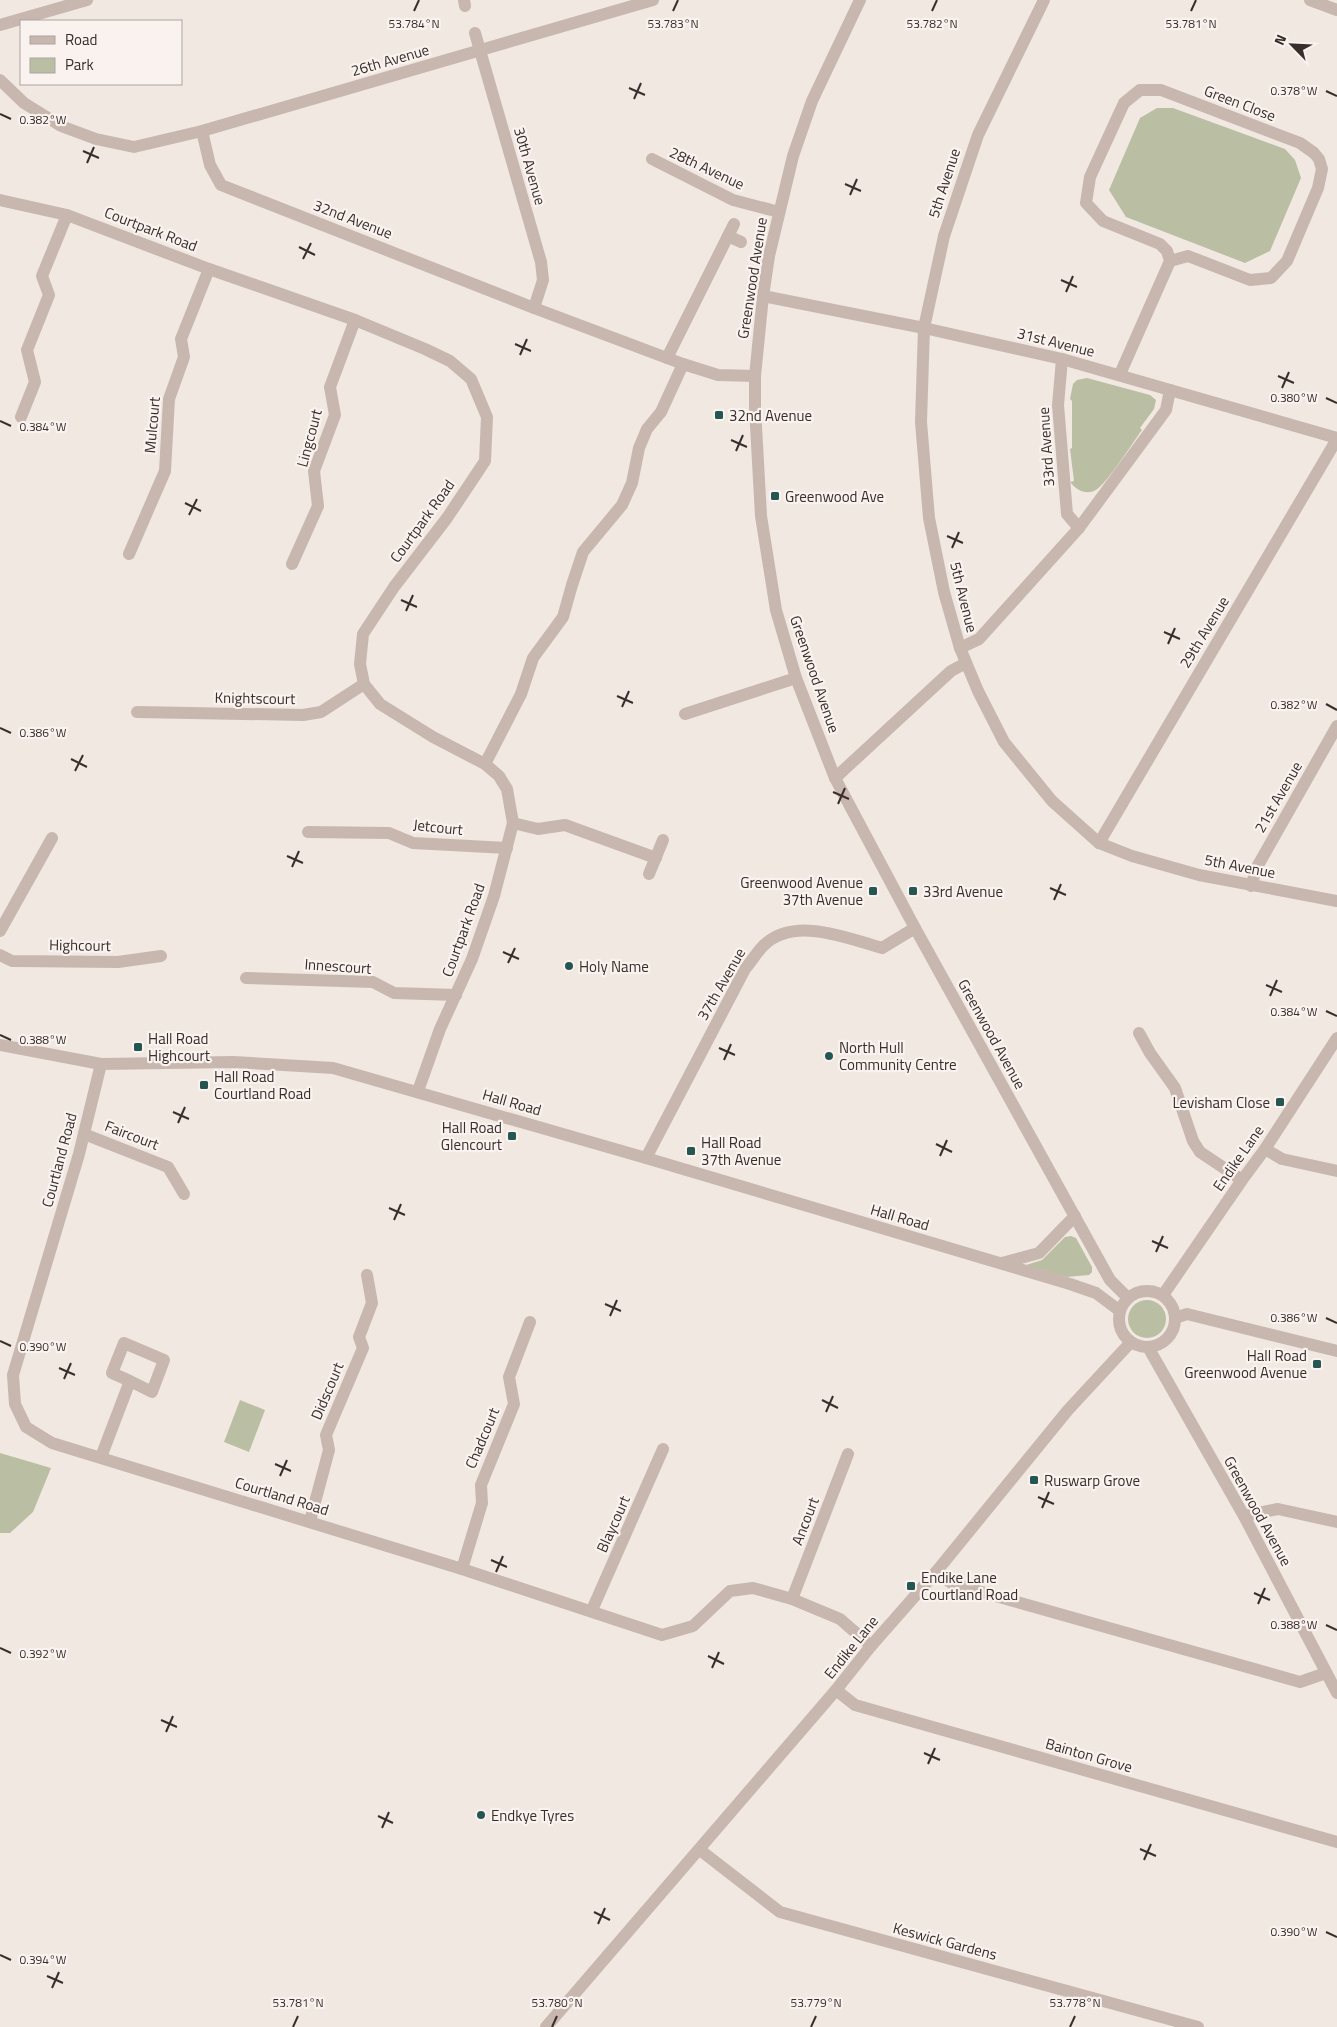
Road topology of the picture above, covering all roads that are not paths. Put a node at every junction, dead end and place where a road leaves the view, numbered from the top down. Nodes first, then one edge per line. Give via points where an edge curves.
1 (87, 0) edge
2 (654, 0) edge
3 (860, 0) edge
4 (1044, 0) edge
5 (1310, 0) edge
6 (72, 2) edge
7 (1337, 10) edge
8 (0, 25) edge
9 (475, 33) dead end
10 (480, 50) junction
11 (0, 80) edge
12 (202, 131) junction
13 (652, 159) dead end
14 (0, 200) edge
15 (779, 212) junction
16 (66, 215) junction
17 (734, 224) dead end
18 (728, 236) junction
19 (741, 242) dead end
20 (1170, 261) junction
21 (209, 269) junction
22 (763, 296) junction
23 (534, 308) junction
24 (354, 320) junction
25 (924, 328) junction
26 (667, 358) junction
27 (1062, 359) junction
28 (683, 364) junction
29 (1120, 374) junction
30 (755, 376) junction
31 (1170, 390) junction
32 (21, 417) dead end
33 (1337, 438) edge
34 (1079, 528) junction
35 (129, 554) dead end
36 (292, 564) dead end
37 (960, 648) junction
38 (966, 663) junction
39 (796, 678) junction
40 (364, 684) junction
41 (137, 712) dead end
42 (686, 714) dead end
43 (1337, 726) edge
44 (485, 764) junction
45 (835, 778) junction
46 (513, 823) junction
47 (308, 832) dead end
48 (52, 838) dead end
49 (663, 840) dead end
50 (1099, 843) junction
51 (507, 848) junction
52 (656, 858) junction
53 (649, 874) dead end
54 (1251, 886) junction
55 (1337, 901) edge
56 (915, 928) junction
57 (0, 931) edge
58 (0, 955) edge
59 (161, 956) dead end
60 (246, 978) dead end
61 (456, 996) junction
62 (1139, 1033) dead end
63 (1337, 1038) edge
64 (0, 1045) edge
65 (101, 1064) junction
66 (418, 1091) junction
67 (84, 1134) junction
68 (1265, 1149) junction
69 (646, 1158) junction
70 (1337, 1171) edge
71 (1242, 1180) junction
72 (184, 1194) dead end
73 (1075, 1216) junction
74 (1002, 1263) junction
75 (367, 1276) dead end
76 (1163, 1296) junction
77 (1128, 1298) junction
78 (1120, 1311) junction
79 (1175, 1318) junction
80 (530, 1322) dead end
81 (1131, 1342) junction
82 (1148, 1347) junction
83 (1337, 1351) edge
84 (130, 1381) dead end
85 (663, 1449) dead end
86 (848, 1454) dead end
87 (101, 1457) junction
88 (1244, 1516) junction
89 (310, 1521) junction
90 (1337, 1522) edge
91 (462, 1569) junction
92 (936, 1572) junction
93 (792, 1599) junction
94 (592, 1610) junction
95 (871, 1646) junction
96 (1326, 1673) junction
97 (836, 1690) junction
98 (1337, 1693) edge
99 (1337, 1842) edge
100 (700, 1850) junction
101 (546, 2027) edge
102 (1198, 2027) edge

1 - 6 street
2 - 10 street, 26th Avenue
3 - 15 street, Greenwood Avenue via 812,101 793,156
4 - 25 street, 5th Avenue via 975,143 944,236
5 - 7 street
6 - 8 street
9 - 10 street, 30th Avenue
10 - 12 street, 26th Avenue
10 - 23 street, 30th Avenue via 541,262 543,280
11 - 12 street, 26th Avenue via 24,103 61,126 96,139 134,146
12 - 23 street, 32nd Avenue via 210,165 221,185
13 - 15 street, 28th Avenue via 733,200
14 - 16 street, Courtpark Road
15 - 22 street, Greenwood Avenue
16 - 21 street, Courtpark Road
16 - 32 street via 42,276 49,295 27,350 35,382
17 - 18 street, Greenwood Avenue
18 - 19 street, Greenwood Avenue
18 - 26 street, Greenwood Avenue
20 - 20 street, Green Close via 1160,244 1103,221 1086,203 1090,178 1124,103 1140,90 1161,90 1300,143 1319,159 1322,169 1314,197 1287,261 1272,278 1250,280 1188,256
20 - 29 street
21 - 24 street, Courtpark Road
21 - 35 street, Mulcourt via 181,339 184,357 169,399 165,471
22 - 25 street, 31st Avenue
22 - 30 street, Greenwood Avenue
23 - 26 street, 32nd Avenue
24 - 36 street, Lingcourt via 330,387 335,415 314,471 318,506
24 - 40 street, Courtpark Road via 450,361 470,379 487,417 485,461 363,634 360,664
25 - 27 street, 31st Avenue
25 - 37 street, 5th Avenue via 921,422 929,518 944,592
26 - 28 street, 32nd Avenue
27 - 29 street, 31st Avenue
27 - 34 street, 33rd Avenue via 1058,405 1067,514
28 - 30 street, 32nd Avenue via 718,375
28 - 44 street via 661,412 646,429 632,483 622,505 583,552 563,617 533,658 521,694
29 - 31 street, 31st Avenue
30 - 39 street, Greenwood Avenue via 761,516 776,610
31 - 33 street, 31st Avenue
31 - 34 street via 1166,410
33 - 50 street, 29th Avenue
34 - 37 street via 979,639
37 - 38 street, 5th Avenue
38 - 45 street via 952,671
38 - 50 street, 5th Avenue via 1004,742 1052,801
39 - 42 street
39 - 45 street, Greenwood Avenue
40 - 41 street, Knightscourt via 321,712 303,715
40 - 44 street, Courtpark Road via 380,704 432,737
43 - 54 street, 21st Avenue via 1257,867
44 - 46 street, Courtpark Road via 499,776 507,789
45 - 56 street, Greenwood Avenue
46 - 51 street, Courtpark Road
46 - 52 street via 538,829 565,825
47 - 51 street, Jetcourt via 389,833 413,844
48 - 57 street
49 - 52 street
50 - 54 street, 5th Avenue via 1132,856
51 - 61 street, Courtpark Road via 494,896
52 - 53 street
54 - 55 street, 5th Avenue
56 - 69 street, 37th Avenue via 882,948 819,931 788,932 765,944 745,969
56 - 73 street, Greenwood Avenue
58 - 59 street, Highcourt via 12,961 118,962
60 - 61 street, Innescourt via 373,982 394,993
61 - 66 street, Courtpark Road via 440,1029
62 - 71 street via 1175,1088 1193,1141 1200,1152
63 - 68 street, Endike Lane
64 - 65 street, Hall Road
65 - 66 street, Hall Road via 234,1062 333,1068
65 - 67 street, Courtland Road
66 - 69 street, Hall Road
67 - 72 street, Faircourt via 168,1167
67 - 87 street, Courtland Road via 13,1375 15,1404 26,1427 52,1443
68 - 70 street via 1282,1159
68 - 71 street, Endike Lane
69 - 74 street, Hall Road
71 - 76 street, Endike Lane
73 - 74 street, Hall Road via 1039,1253
73 - 77 street, Greenwood Avenue via 1110,1280
74 - 78 street, Hall Road via 1096,1293
75 - 89 street, Didscourt via 372,1303 359,1337 364,1348 326,1435 329,1450
76 - 77 street via 1151,1291 1138,1292
76 - 79 street
77 - 78 street
78 - 81 street via 1119,1323
79 - 82 street via 1172,1332 1162,1342
79 - 83 street via 1187,1314
80 - 91 street, Chadcourt via 508,1377 514,1404 481,1484 482,1502
81 - 82 street
81 - 92 street, Endike Lane via 1068,1410
82 - 88 street, Greenwood Avenue
84 - 87 street
85 - 94 street, Blaycourt
86 - 93 street, Ancourt
87 - 89 street, Courtland Road
88 - 90 street via 1278,1509
88 - 96 street, Greenwood Avenue
89 - 91 street, Courtland Road
91 - 94 street, Courtland Road
92 - 95 street, Endike Lane
92 - 96 street via 953,1584 1300,1682
93 - 94 street, Courtland Road via 753,1588 730,1591 693,1626 662,1635
93 - 95 street, Courtland Road via 840,1619
95 - 97 street, Endike Lane
96 - 98 street, Greenwood Avenue
97 - 99 street, Bainton Grove via 854,1705
97 - 100 street, Endike Lane
100 - 101 street, Endike Lane
100 - 102 street, Keswick Gardens via 780,1912

